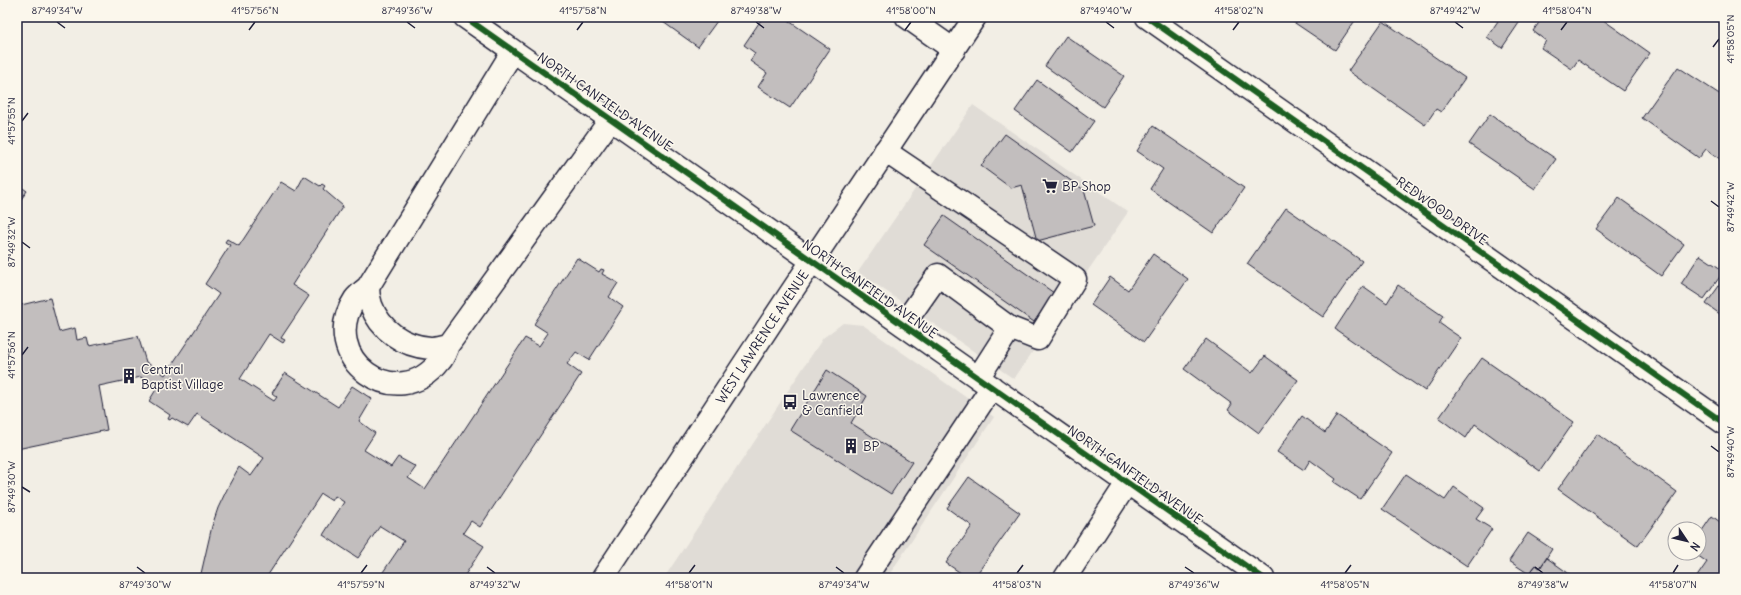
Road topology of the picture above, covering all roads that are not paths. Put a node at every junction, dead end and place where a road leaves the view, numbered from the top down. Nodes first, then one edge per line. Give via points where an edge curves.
1 (465, 17) edge
2 (907, 17) edge
3 (975, 17) edge
4 (1147, 17) edge
5 (954, 50) junction
6 (513, 51) junction
7 (611, 120) junction
8 (885, 151) junction
9 (812, 261) junction
10 (368, 286) junction
11 (903, 325) junction
12 (1010, 328) junction
13 (448, 345) junction
14 (985, 383) junction
15 (1724, 423) edge
16 (1127, 483) junction
17 (603, 578) edge
18 (865, 578) edge
19 (1065, 578) edge
20 (1263, 578) edge

1 - 6 street, NORTH CANFIELD AVENUE
2 - 5 street
3 - 5 street, WEST LAWRENCE AVENUE
4 - 15 street, REDWOOD DRIVE
5 - 8 street, WEST LAWRENCE AVENUE
6 - 7 street, NORTH CANFIELD AVENUE
6 - 10 street
7 - 9 street, NORTH CANFIELD AVENUE
7 - 13 street
8 - 9 street, WEST LAWRENCE AVENUE
8 - 12 street via 1075,279 1038,339
9 - 11 street, NORTH CANFIELD AVENUE
9 - 17 street, WEST LAWRENCE AVENUE
10 - 13 street via 370,304 379,322 393,336 412,345 431,348
10 - 13 street via 355,298 347,313 344,330 346,347 354,362 366,374 381,382 398,384 414,381 429,373 441,361
11 - 12 street via 938,275
11 - 14 street, NORTH CANFIELD AVENUE
12 - 14 street
14 - 16 street, NORTH CANFIELD AVENUE
14 - 18 street
16 - 19 street
16 - 20 street, NORTH CANFIELD AVENUE

